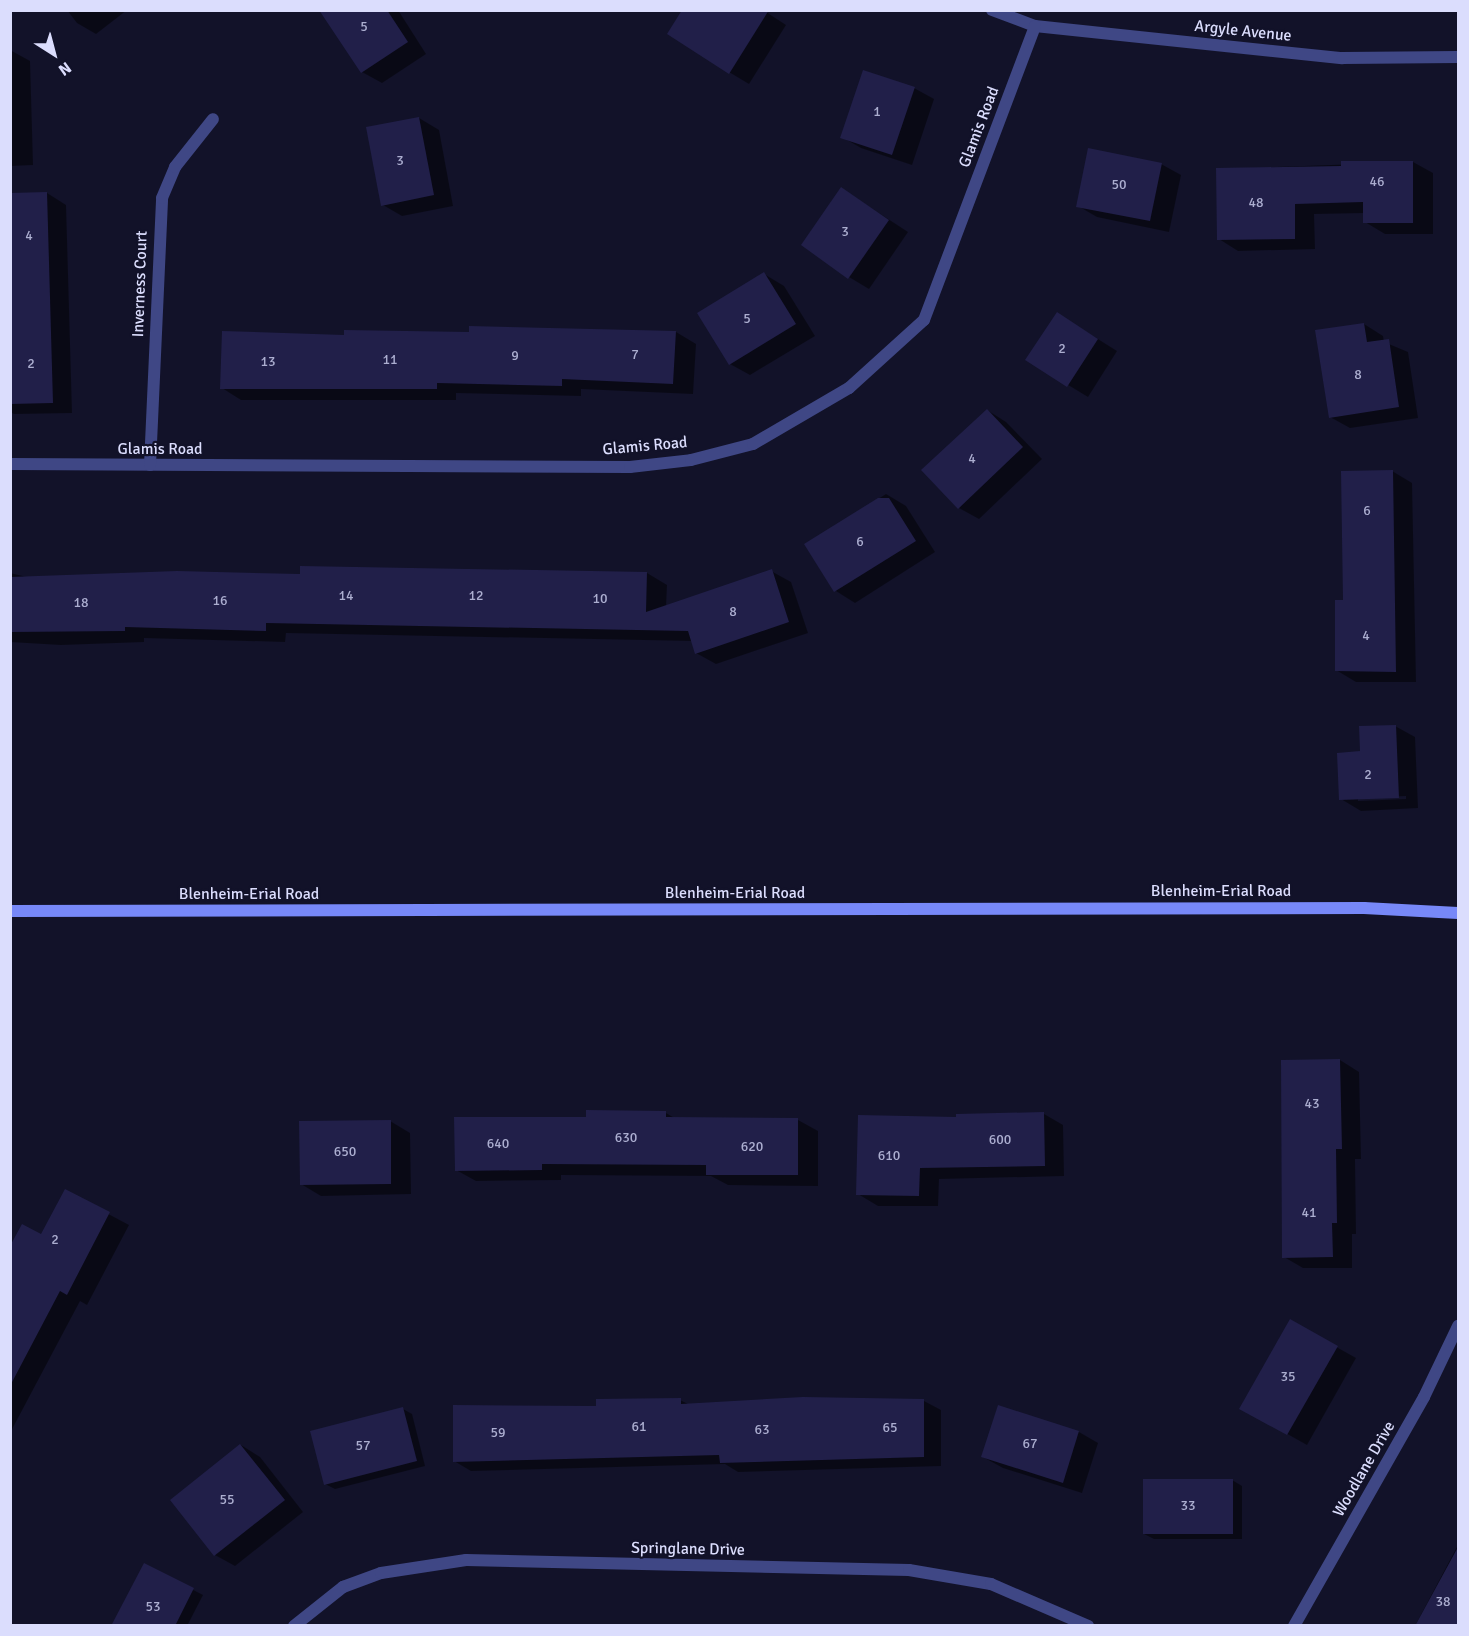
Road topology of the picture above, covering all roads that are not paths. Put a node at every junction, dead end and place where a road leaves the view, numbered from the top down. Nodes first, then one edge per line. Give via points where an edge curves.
1 (992, 10) edge
2 (1035, 26) junction
3 (1458, 57) edge
4 (213, 119) dead end
5 (10, 464) edge
6 (150, 465) junction
7 (10, 911) edge
8 (1458, 913) edge
9 (1458, 1326) edge
10 (294, 1626) edge
11 (1088, 1626) edge
12 (1294, 1626) edge

1 - 2 street, Argyle Avenue
2 - 3 street, Argyle Avenue via 1342,58
2 - 6 street, Glamis Road via 924,320 849,388 753,444 691,460 630,467
4 - 6 street, Inverness Court via 176,167 162,198
5 - 6 street, Glamis Road
7 - 8 main road, Blenheim-Erial Road via 1364,908
9 - 12 street, Woodlane Drive via 1424,1397
10 - 11 street, Springlane Drive via 343,1587 381,1573 466,1560 909,1570 991,1584

